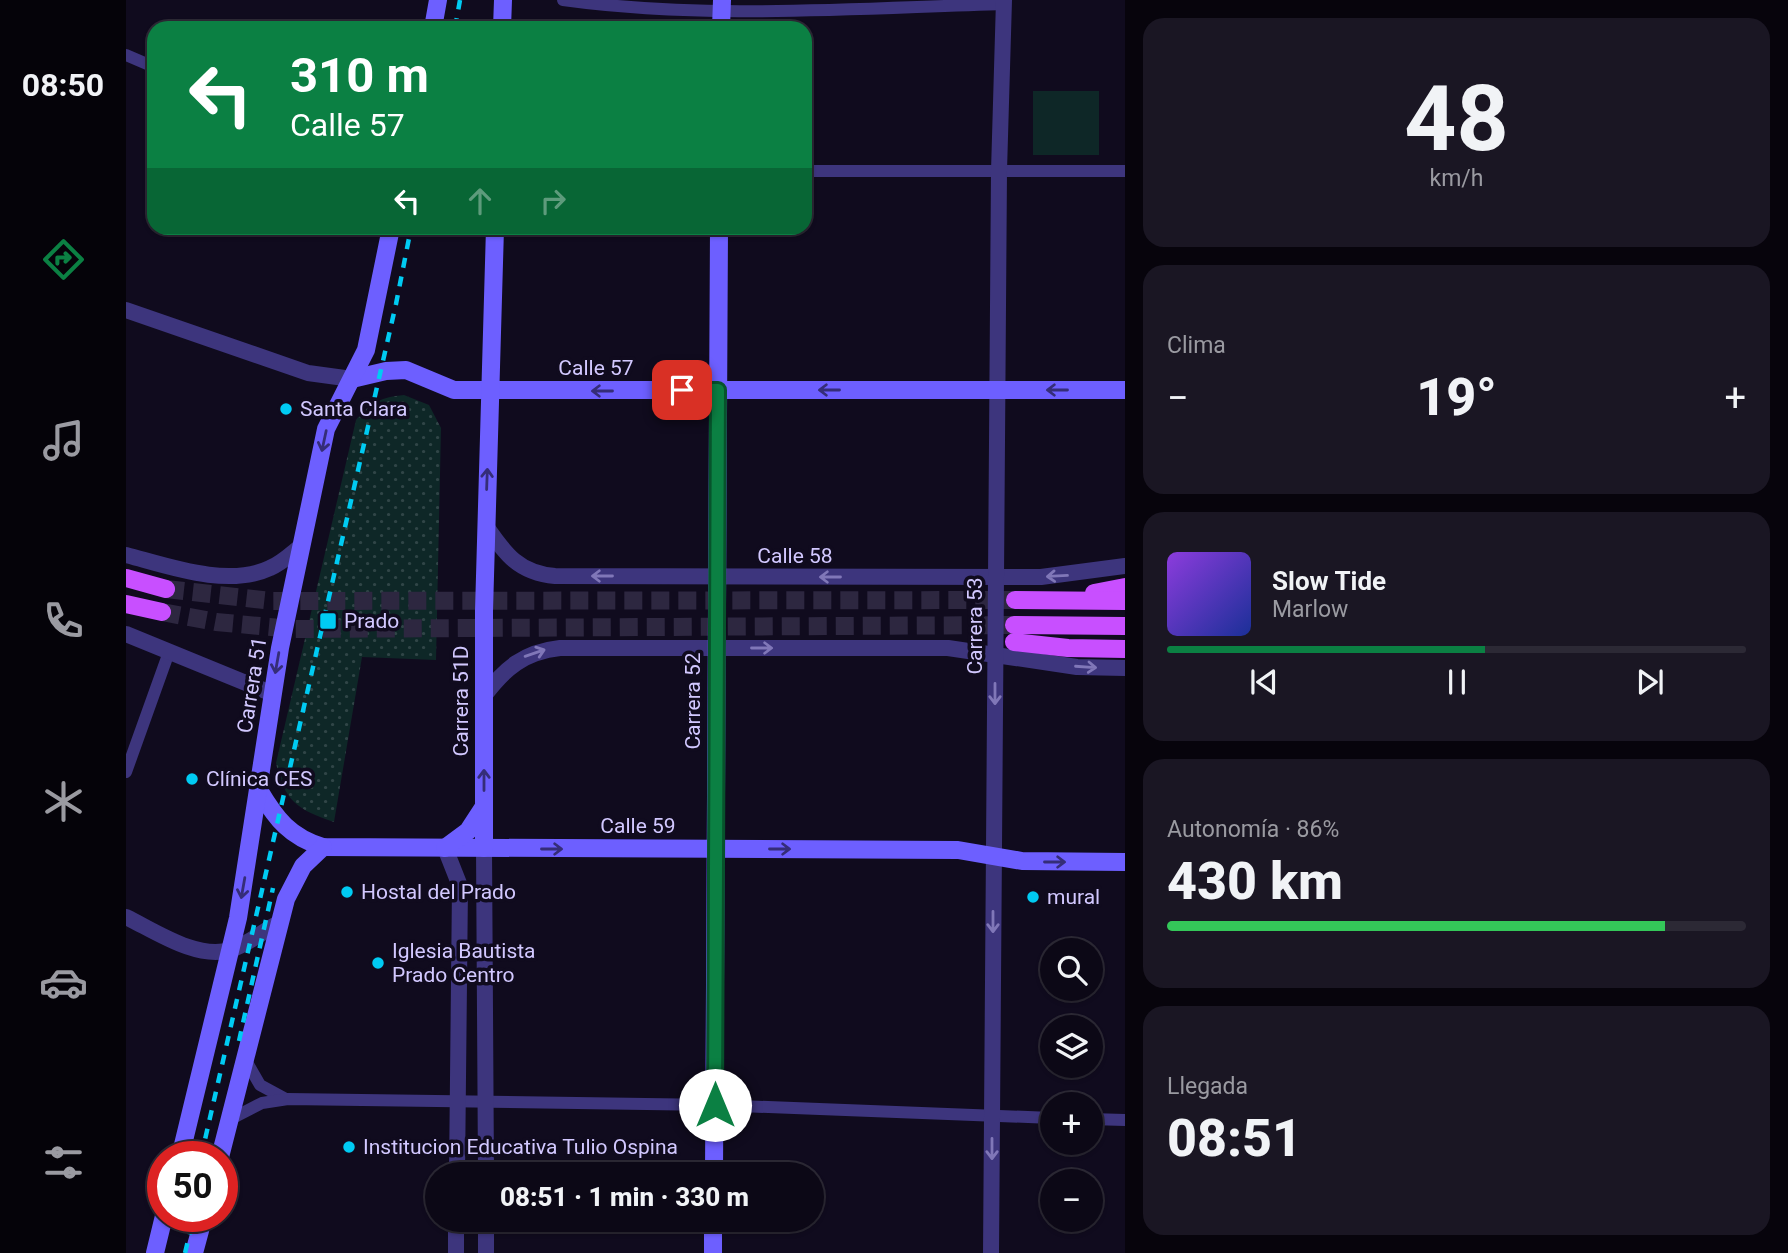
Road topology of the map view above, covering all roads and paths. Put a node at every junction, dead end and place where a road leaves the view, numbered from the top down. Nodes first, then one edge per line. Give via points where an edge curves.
1 (439, 0) edge
2 (503, 0) edge
3 (563, 0) edge
4 (1004, 2) edge
5 (721, 13) edge
6 (434, 21) edge
7 (502, 21) edge
8 (126, 55) edge
9 (147, 63) edge
10 (812, 171) edge
11 (999, 171) junction
12 (1125, 171) edge
13 (390, 235) edge
14 (495, 235) edge
15 (719, 235) edge
16 (126, 310) edge
17 (352, 379) junction
18 (718, 390) junction
19 (997, 390) junction
20 (1125, 390) edge
21 (490, 391) junction
22 (486, 526) junction
23 (301, 546) junction
24 (126, 555) edge
25 (1125, 566) edge
26 (716, 576) junction
27 (996, 577) junction
28 (126, 578) edge
29 (1125, 587) edge
30 (166, 589) tunnel mouth
31 (1015, 600) tunnel mouth
32 (1058, 600) junction
33 (1125, 601) edge
34 (126, 604) edge
35 (162, 612) tunnel mouth
36 (1125, 625) edge
37 (126, 635) edge
38 (715, 648) junction
39 (1125, 649) edge
40 (169, 652) junction
41 (995, 656) junction
42 (1125, 668) edge
43 (273, 694) junction
44 (484, 696) junction
45 (126, 772) edge
46 (259, 790) junction
47 (483, 808) junction
48 (323, 847) junction
49 (445, 848) junction
50 (484, 848) junction
51 (715, 849) junction
52 (994, 855) junction
53 (1125, 862) edge
54 (126, 917) edge
55 (279, 923) junction
56 (231, 950) junction
57 (245, 1059) junction
58 (288, 1099) junction
59 (457, 1102) junction
60 (486, 1102) junction
61 (715, 1105) junction
62 (992, 1115) junction
63 (1040, 1117) edge
64 (1103, 1119) edge
65 (229, 1120) junction
66 (1125, 1120) edge
67 (184, 1141) edge
68 (224, 1141) edge
69 (457, 1162) edge
70 (486, 1162) edge
71 (714, 1162) edge
72 (160, 1232) edge
73 (200, 1232) edge
74 (456, 1232) edge
75 (486, 1232) edge
76 (713, 1232) edge
77 (155, 1253) edge
78 (194, 1253) edge
79 (456, 1253) edge
80 (486, 1253) edge
81 (713, 1253) edge
82 (991, 1253) edge

1 - 6 main road
2 - 7 main road
3 - 5 street
4 - 5 street
4 - 11 street, Carrera 53
8 - 9 street
10 - 11 street
11 - 12 street
11 - 19 street, Carrera 53
13 - 17 main road, Carrera 51 via 366,350
14 - 21 main road, Carrera 51D
15 - 18 main road, Carrera 52
16 - 17 street, Calle 57 via 308,373
17 - 21 main road, Calle 57 via 407,370 454,390
17 -> 23 main road, Carrera 51 via 326,429
19 -> 18 main road, Calle 57
18 -> 21 main road, Calle 57
18 - 26 main road, Carrera 52
20 -> 19 main road, Calle 57
19 - 27 street, Carrera 53
22 -> 21 main road, Carrera 51D
26 -> 22 street, Calle 58 via 539,574 510,559
22 - 44 main road, Carrera 51D
23 - 24 street via 269,569 238,575
23 -> 43 main road, Carrera 51
25 -> 27 street, Calle 58 via 1062,576
27 -> 26 street, Calle 58
26 - 38 main road, Carrera 52
27 - 41 street, Carrera 53
28 - 30 main road
29 - 32 main road
31 - 32 main road
32 - 33 main road
34 - 35 main road
36 - 39 main road via 1014,634 1068,648
37 - 40 street
38 -> 41 street via 948,648
44 -> 38 street via 512,664 544,650
38 - 51 main road, Carrera 52
40 - 43 street
40 - 45 street
41 -> 42 street
41 -> 52 street, Carrera 53
43 - 46 main road, Carrera 51
47 -> 44 main road, Carrera 51D
46 - 48 main road, Calle 59 via 281,824
46 -> 56 main road, Carrera 51
47 - 49 main road via 468,831
47 - 50 main road, Carrera 51D
48 - 49 main road, Calle 59
48 - 55 main road via 295,877
49 - 50 main road, Calle 59
49 - 59 street via 460,886
50 -> 51 main road, Calle 59
50 - 60 street, Carrera 51D
51 -> 52 main road, Calle 59 via 958,850
51 - 61 main road, Carrera 52
52 -> 53 main road, Calle 59 via 1034,862
52 -> 62 street, Carrera 53
54 - 56 street via 196,949
55 - 56 street
55 - 57 main road
56 - 67 main road, Carrera 51
57 - 58 street via 260,1085
57 - 65 main road
58 - 59 street
58 - 65 street via 262,1103
59 - 60 street
59 - 69 street
60 - 61 street
60 - 70 street, Carrera 51D
61 - 62 street
61 - 71 main road, Carrera 52
62 - 63 street
62 -> 82 street, Carrera 53
64 - 66 street
65 - 68 main road
72 - 77 main road
73 - 78 main road
74 - 79 street
75 - 80 street
76 - 81 main road

